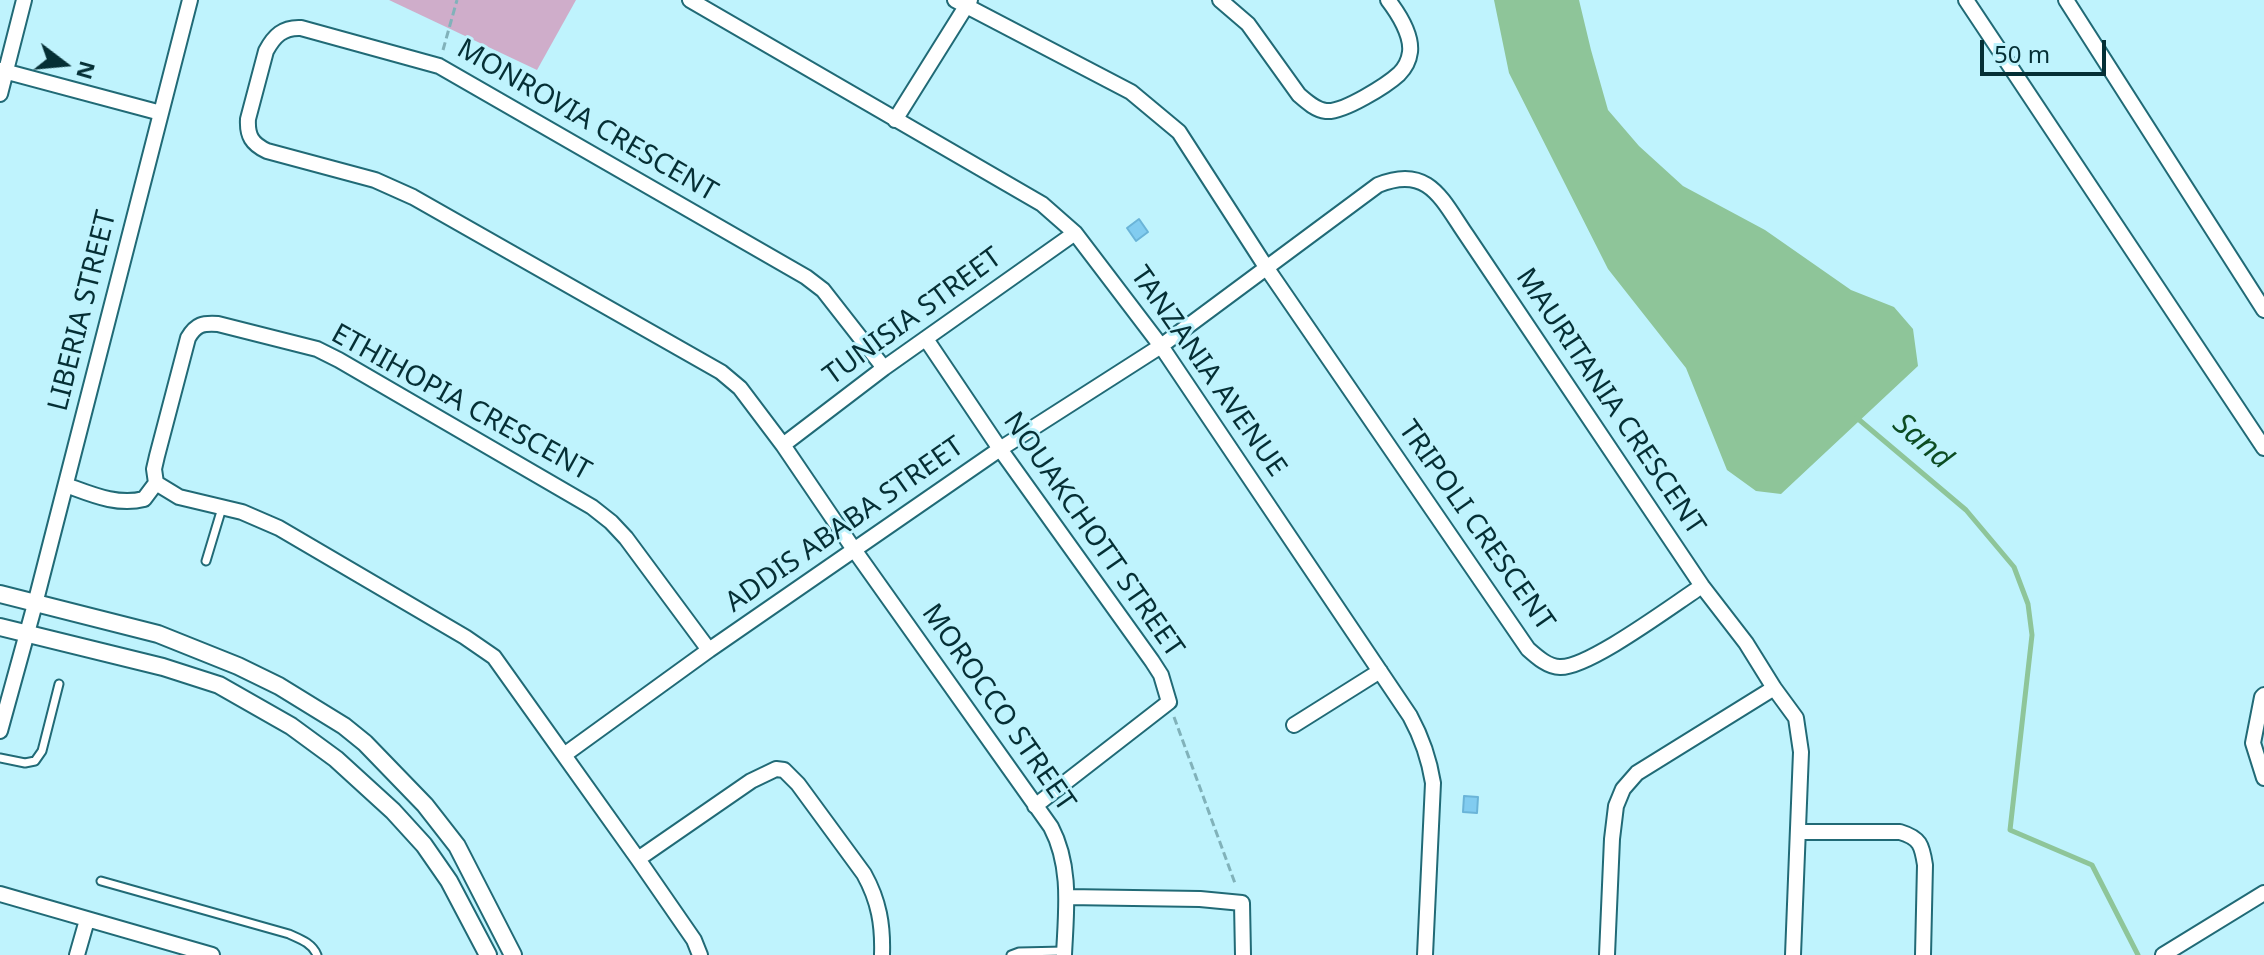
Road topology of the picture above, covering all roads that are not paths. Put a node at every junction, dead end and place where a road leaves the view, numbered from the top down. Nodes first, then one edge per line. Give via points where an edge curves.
1 (24, 0) edge
2 (190, 0) edge
3 (690, 0) edge
4 (1220, 0) edge
5 (1388, 0) edge
6 (1966, 0) edge
7 (2066, 0) edge
8 (964, 2) edge
9 (3, 71) edge
10 (0, 94) edge
11 (161, 113) junction
12 (895, 120) junction
13 (1075, 233) junction
14 (1266, 267) junction
15 (2264, 310) edge
16 (926, 339) junction
17 (1161, 346) junction
18 (884, 368) junction
19 (783, 445) junction
20 (2264, 448) edge
21 (1000, 449) junction
22 (156, 483) junction
23 (66, 485) junction
24 (222, 508) junction
25 (855, 551) junction
26 (206, 561) dead end
27 (1702, 586) junction
28 (0, 594) edge
29 (35, 604) junction
30 (0, 627) edge
31 (26, 634) junction
32 (709, 650) junction
33 (1380, 671) junction
34 (59, 684) dead end
35 (1774, 688) junction
36 (2264, 695) edge
37 (1294, 725) dead end
38 (0, 731) edge
39 (564, 755) junction
40 (0, 758) edge
41 (2264, 778) edge
42 (1035, 806) junction
43 (1798, 832) junction
44 (638, 859) junction
45 (101, 881) dead end
46 (2264, 893) edge
47 (0, 894) edge
48 (1067, 897) junction
49 (87, 920) junction
50 (1064, 953) edge
51 (77, 955) edge
52 (212, 955) edge
53 (317, 955) edge
54 (488, 955) edge
55 (513, 955) edge
56 (700, 955) edge
57 (882, 955) edge
58 (1011, 955) edge
59 (1243, 955) edge
60 (1425, 955) edge
61 (1607, 955) edge
62 (1793, 955) edge
63 (1923, 955) edge
64 (2163, 955) edge

1 - 9 street
2 - 11 street, LIBERIA STREET
3 - 12 street, TANZANIA AVENUE
4 - 5 street via 1260,39 1299,95 1326,111 1343,108 1402,71 1411,48
6 - 20 street
7 - 15 street
8 - 12 street
8 - 14 street, TRIPOLI CRESCENT via 1131,92 1157,112 1179,132
9 - 10 street
9 - 11 street
11 - 23 street, LIBERIA STREET
12 - 13 street, TANZANIA AVENUE via 1042,204
13 - 16 street, TUNISIA STREET
13 - 17 street, TANZANIA AVENUE
14 - 17 street, MAURITANIA CRESCENT
14 - 27 street, TRIPOLI CRESCENT via 1538,658 1561,668 1592,658
14 - 27 street, MAURITANIA CRESCENT via 1378,185 1394,178 1424,183 1467,236
16 - 18 street, TUNISIA STREET
16 - 21 street, NOUAKCHOTT STREET
17 - 21 street, ADDIS ABABA STREET
17 - 33 street, TANZANIA AVENUE
18 - 19 street, TUNISIA STREET
18 - 19 street, MONROVIA CRESCENT via 823,290 806,277 439,66 301,28 290,27 271,41 248,119 251,141 267,151 375,180 413,197 721,372 740,388
19 - 25 street, MOROCCO STREET
21 - 25 street, ADDIS ABABA STREET
21 - 42 street, NOUAKCHOTT STREET via 1152,661 1169,702
22 - 23 street via 144,499 135,501 117,501
22 - 24 street via 179,497
22 - 32 street, ETHIHOPIA CRESCENT via 157,456 194,329 218,324 317,349 611,522
23 - 29 street, LIBERIA STREET
24 - 26 lane
24 - 39 street via 279,528 484,649
25 - 32 street, ADDIS ABABA STREET
25 - 42 street, MOROCCO STREET
27 - 35 street, MAURITANIA CRESCENT
28 - 29 street
29 - 31 street, LIBERIA STREET
29 - 55 street via 158,634 279,686 344,726 425,805 457,846
30 - 31 street
31 - 38 street, LIBERIA STREET
31 - 54 street via 219,685 291,726 336,759 424,845
32 - 39 street, ADDIS ABABA STREET
33 - 37 street
33 - 60 street, TANZANIA AVENUE via 1423,739 1430,762
34 - 40 lane via 35,761
35 - 43 street, MAURITANIA CRESCENT via 1799,728
35 - 61 street via 1637,773 1623,789 1612,839
36 - 41 street via 2253,743
39 - 44 street
42 - 48 street, MOROCCO STREET via 1057,839
43 - 62 street, MAURITANIA CRESCENT
43 - 63 street via 1912,835 1925,865
44 - 56 street
44 - 57 street via 751,781 784,770 873,890 883,932
45 - 53 lane via 289,934
46 - 64 street
47 - 49 street
48 - 50 street, MOROCCO STREET
48 - 59 street via 1242,903
49 - 51 street
49 - 52 street
50 - 58 lane

